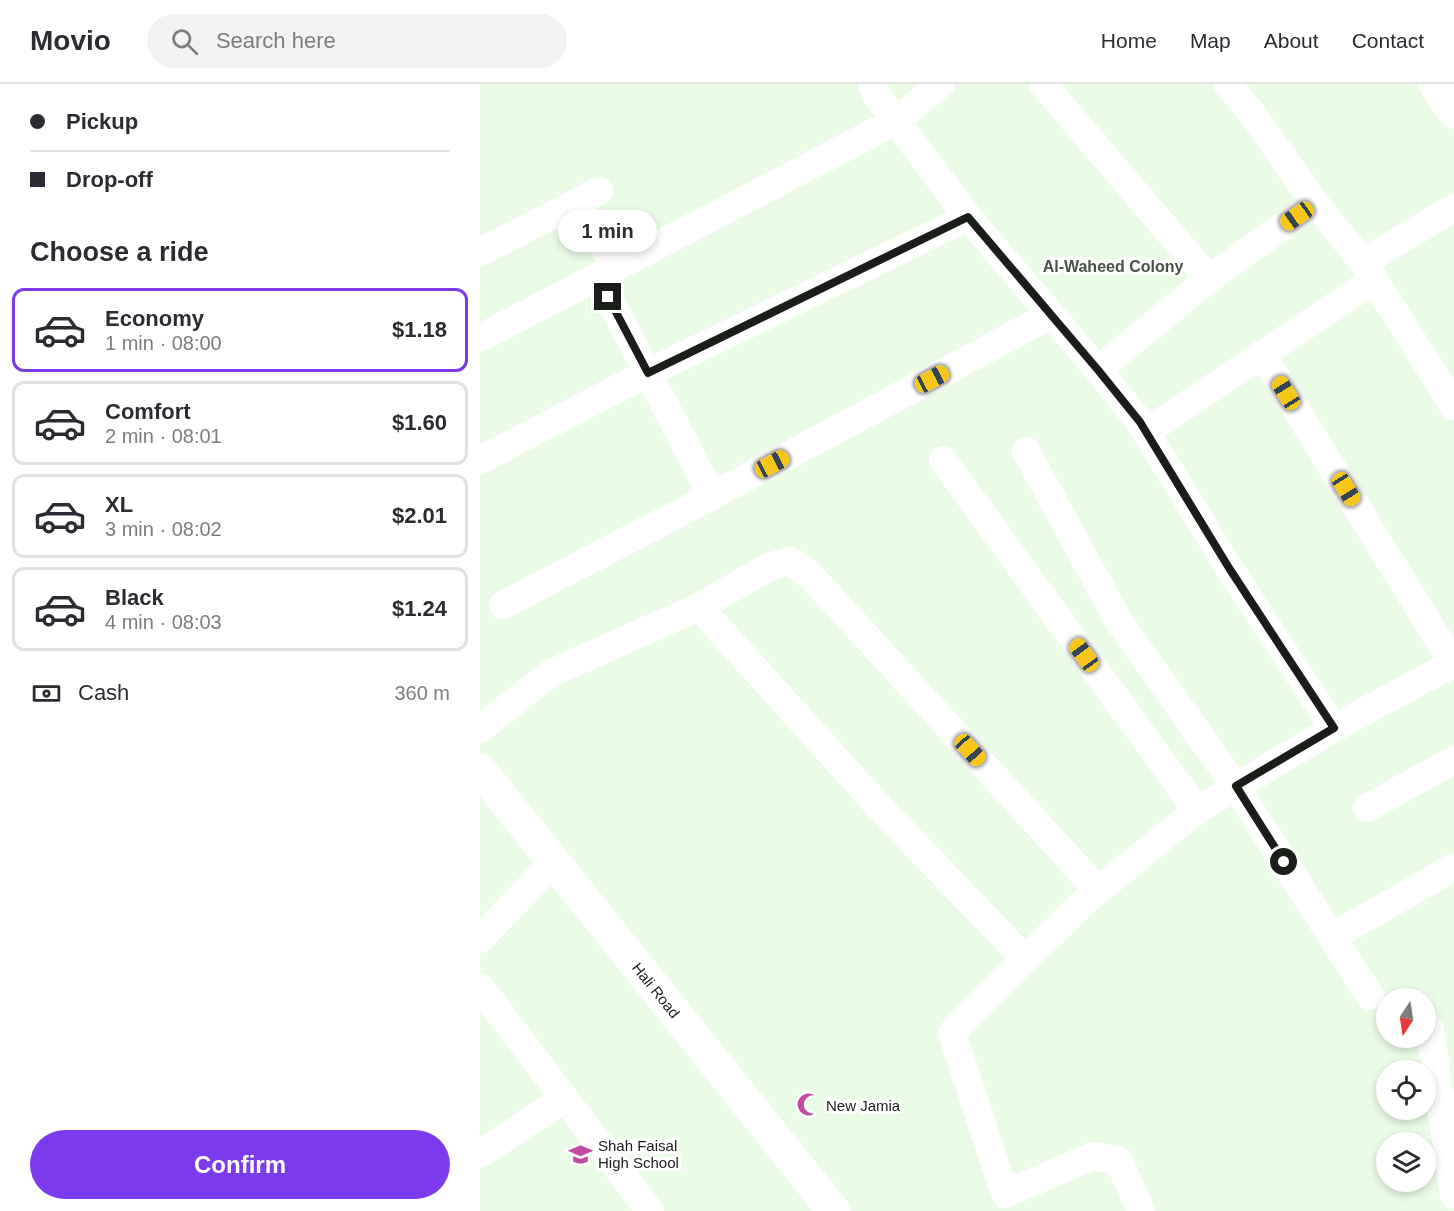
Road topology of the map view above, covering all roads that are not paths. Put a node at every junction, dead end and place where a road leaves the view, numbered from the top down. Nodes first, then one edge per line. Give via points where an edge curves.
1 (872, 84) edge
2 (941, 84) edge
3 (1043, 84) edge
4 (1227, 84) edge
5 (1435, 84) edge
6 (1454, 112) edge
7 (896, 121) junction
8 (1315, 203) junction
9 (1454, 208) edge
10 (968, 217) junction
11 (480, 252) edge
12 (1369, 271) junction
13 (607, 273) junction
14 (1209, 279) junction
15 (1052, 315) junction
16 (480, 338) edge
17 (1262, 354) junction
18 (1098, 370) junction
19 (648, 373) junction
20 (1454, 406) edge
21 (1146, 432) junction
22 (1026, 451) dead end
23 (480, 460) edge
24 (943, 460) dead end
25 (712, 496) junction
26 (503, 605) dead end
27 (699, 607) junction
28 (1454, 663) edge
29 (1334, 728) junction
30 (480, 729) edge
31 (1454, 760) edge
32 (480, 770) edge
33 (1236, 786) junction
34 (1367, 808) dead end
35 (1197, 810) junction
36 (554, 861) junction
37 (1454, 867) edge
38 (1098, 890) junction
39 (1332, 937) junction
40 (480, 939) edge
41 (1025, 959) junction
42 (480, 987) edge
43 (1370, 996) dead end
44 (1433, 1048) edge
45 (565, 1098) junction
46 (480, 1154) edge
47 (1454, 1195) edge
48 (649, 1211) edge
49 (834, 1211) edge
50 (1141, 1211) edge

1 - 7 street
2 - 7 street
3 - 14 street
4 - 8 street
5 - 6 street
7 - 10 street
7 - 13 street
8 - 12 street
8 - 14 street
9 - 12 street
10 - 15 street
10 - 19 street
11 - 13 street via 588,196
12 - 17 street
12 - 20 street
13 - 16 street
13 - 19 street
14 - 18 street
15 - 18 street
15 - 25 street
17 - 21 street
17 - 28 street
18 - 21 street
19 - 23 street
19 - 25 street
21 - 29 street
22 - 33 street via 1118,620
24 - 35 street
25 - 26 street
27 - 30 street via 551,673
27 - 38 street via 769,567 790,561 810,575
27 - 41 street via 884,812
28 - 29 street
29 - 33 street
31 - 34 street
32 - 36 street, Hali Road
33 - 35 street
33 - 39 street
35 - 38 street
36 - 40 street
36 - 49 street, Hali Road
37 - 39 street
38 - 41 street
39 - 43 street
41 - 50 street via 952,1033 1005,1194 1093,1156 1119,1161
42 - 45 street
44 - 47 street
45 - 46 street
45 - 48 street

